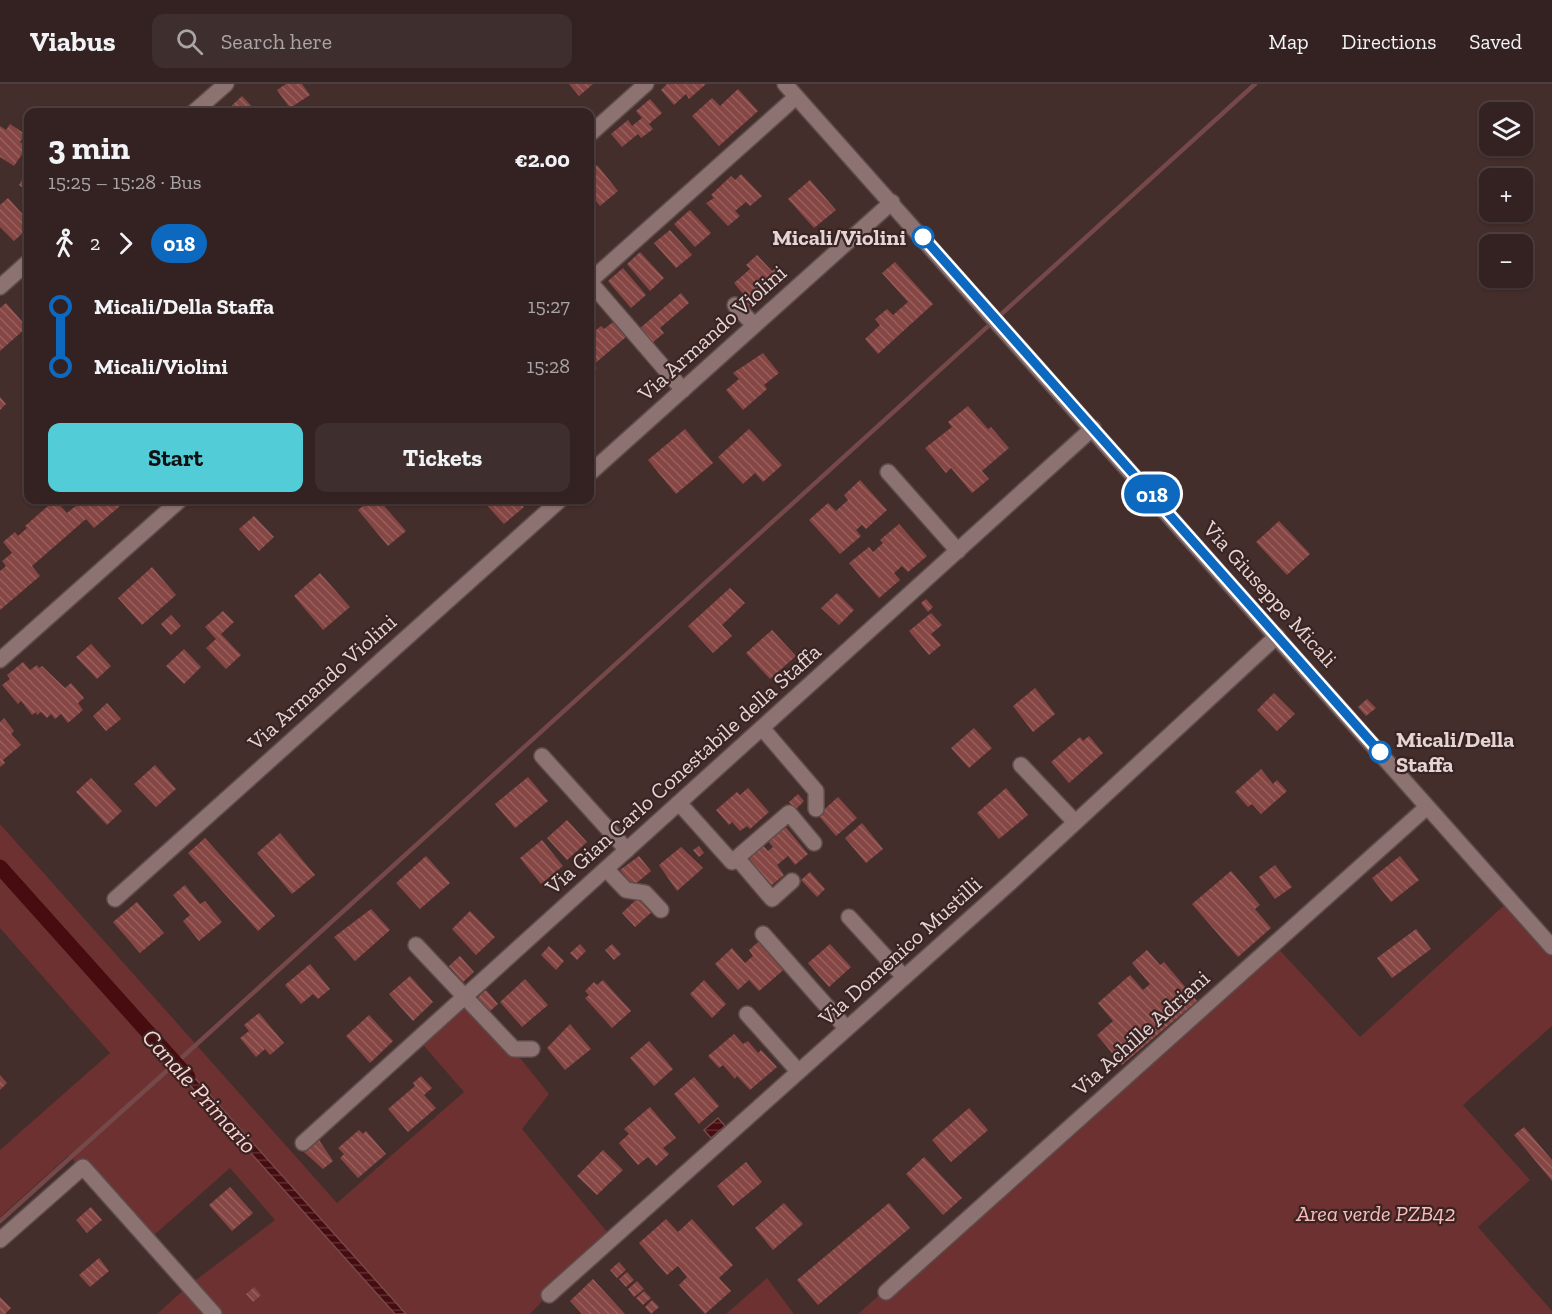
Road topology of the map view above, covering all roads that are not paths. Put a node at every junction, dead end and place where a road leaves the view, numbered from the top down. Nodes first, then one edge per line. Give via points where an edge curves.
1 (226, 84) edge
2 (646, 84) edge
3 (785, 84) edge
4 (796, 97) junction
5 (199, 108) edge
6 (594, 130) edge
7 (892, 202) junction
8 (24, 265) edge
9 (594, 278) edge
10 (0, 287) edge
11 (594, 287) edge
12 (735, 305) dead end
13 (754, 325) junction
14 (683, 390) junction
15 (1093, 428) junction
16 (594, 469) edge
17 (888, 472) dead end
18 (176, 504) edge
19 (548, 504) edge
20 (958, 551) junction
21 (1277, 636) junction
22 (0, 660) edge
23 (762, 728) junction
24 (542, 756) dead end
25 (1021, 765) dead end
26 (680, 803) junction
27 (1427, 807) junction
28 (816, 809) dead end
29 (1075, 822) junction
30 (814, 843) dead end
31 (627, 850) junction
32 (737, 858) junction
33 (606, 869) junction
34 (792, 881) dead end
35 (115, 899) dead end
36 (661, 910) dead end
37 (849, 917) dead end
38 (763, 934) dead end
39 (416, 945) dead end
40 (1552, 946) edge
41 (904, 977) junction
42 (463, 998) junction
43 (747, 1014) dead end
44 (846, 1028) junction
45 (532, 1049) dead end
46 (798, 1071) junction
47 (303, 1143) dead end
48 (0, 1240) edge
49 (886, 1292) dead end
50 (549, 1295) dead end
51 (214, 1314) edge

1 - 5 street
2 - 6 street
3 - 4 street, Via Giuseppe Micali
4 - 7 street, Via Giuseppe Micali
4 - 9 street
7 - 13 street, Via Armando Violini
7 - 15 street, Via Giuseppe Micali
8 - 10 street
11 - 14 street
12 - 13 street
13 - 14 street, Via Armando Violini
14 - 16 street, Via Armando Violini
15 - 20 street, Via Gian Carlo Conestabile della Staffa
15 - 21 street, Via Giuseppe Micali
17 - 20 street
18 - 22 street
19 - 35 street, Via Armando Violini
20 - 23 street, Via Gian Carlo Conestabile della Staffa
21 - 27 street, Via Giuseppe Micali
21 - 29 street, Via Domenico Mustilli
23 - 26 street, Via Gian Carlo Conestabile della Staffa
23 - 28 street via 816,791
24 - 31 street
25 - 29 street
26 - 31 street, Via Gian Carlo Conestabile della Staffa
26 - 32 street via 732,862
27 - 40 street, Via Giuseppe Micali
27 - 49 street, Via Achille Adriani
29 - 41 street, Via Domenico Mustilli
30 - 32 street via 789,813
31 - 33 street, Via Gian Carlo Conestabile della Staffa
32 - 34 street via 772,899
33 - 36 street via 626,890 645,893
33 - 42 street, Via Gian Carlo Conestabile della Staffa
37 - 41 street
38 - 44 street
39 - 42 street
41 - 44 street, Via Domenico Mustilli
42 - 45 street via 514,1049
42 - 47 street, Via Gian Carlo Conestabile della Staffa
43 - 46 street
44 - 46 street, Via Domenico Mustilli
46 - 50 street, Via Domenico Mustilli
48 - 51 street via 83,1167

